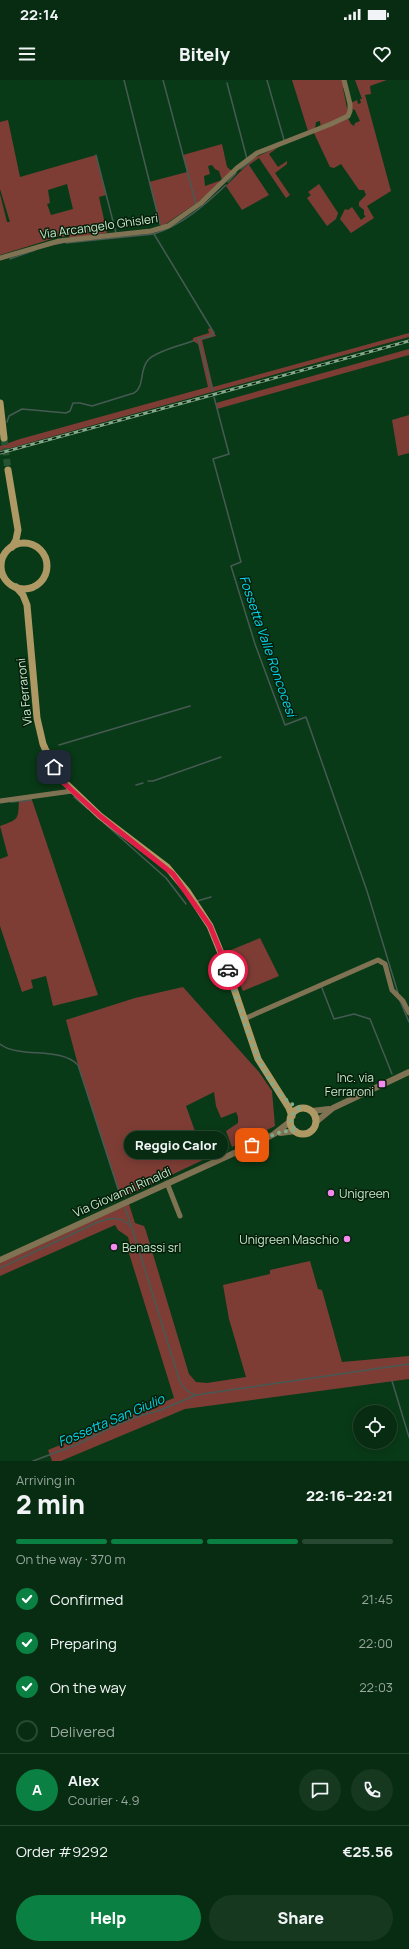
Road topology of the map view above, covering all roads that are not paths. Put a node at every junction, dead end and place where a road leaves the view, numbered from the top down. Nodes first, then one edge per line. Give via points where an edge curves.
1 (344, 80) edge
2 (0, 258) edge
3 (0, 403) edge
4 (4, 438) dead end
5 (8, 470) tunnel mouth
6 (18, 530) junction
7 (29, 544) junction
8 (12, 547) junction
9 (16, 587) junction
10 (33, 587) junction
11 (27, 605) junction
12 (72, 790) junction
13 (0, 801) edge
14 (409, 1013) edge
15 (244, 1019) junction
16 (409, 1072) edge
17 (284, 1099) junction
18 (302, 1108) junction
19 (333, 1108) junction
20 (312, 1111) junction
21 (291, 1118) junction
22 (316, 1122) junction
23 (296, 1131) junction
24 (274, 1134) junction
25 (167, 1183) junction
26 (180, 1216) dead end
27 (0, 1260) edge

1 - 2 street, Via Arcangelo Ghisleri via 350,104 348,116 257,153 237,168 206,199 168,226 151,231 59,240
3 - 4 main road
5 - 6 main road
6 - 7 main road
6 - 8 main road
7 - 8 main road
7 - 10 main road via 43,552 47,564 43,580
8 - 9 main road via 4,556 2,568 6,580
9 - 10 main road
9 - 11 main road, Via Ferraroni
10 - 11 main road, Via Ferraroni
11 - 12 main road, Via Ferraroni via 34,694 40,732 57,775
12 - 13 street
12 - 15 main road, Via Ferraroni via 115,829 167,867 180,882 210,926
14 - 15 street via 404,1001 392,988 385,964 378,960
15 - 17 main road, Via Ferraroni via 258,1060
16 - 19 street
17 - 18 main road, Via Ferraroni
17 - 21 main road, Via Ferraroni
18 - 20 main road
18 - 21 main road via 296,1110
19 - 20 street
19 - 22 street
20 - 22 main road
21 - 23 main road
21 - 24 street, Via Giovanni Rinaldi
22 - 23 main road via 315,1127 309,1132
23 - 24 street, Via Giovanni Rinaldi
24 - 25 street, Via Giovanni Rinaldi
25 - 26 street
25 - 27 street, Via Giovanni Rinaldi

